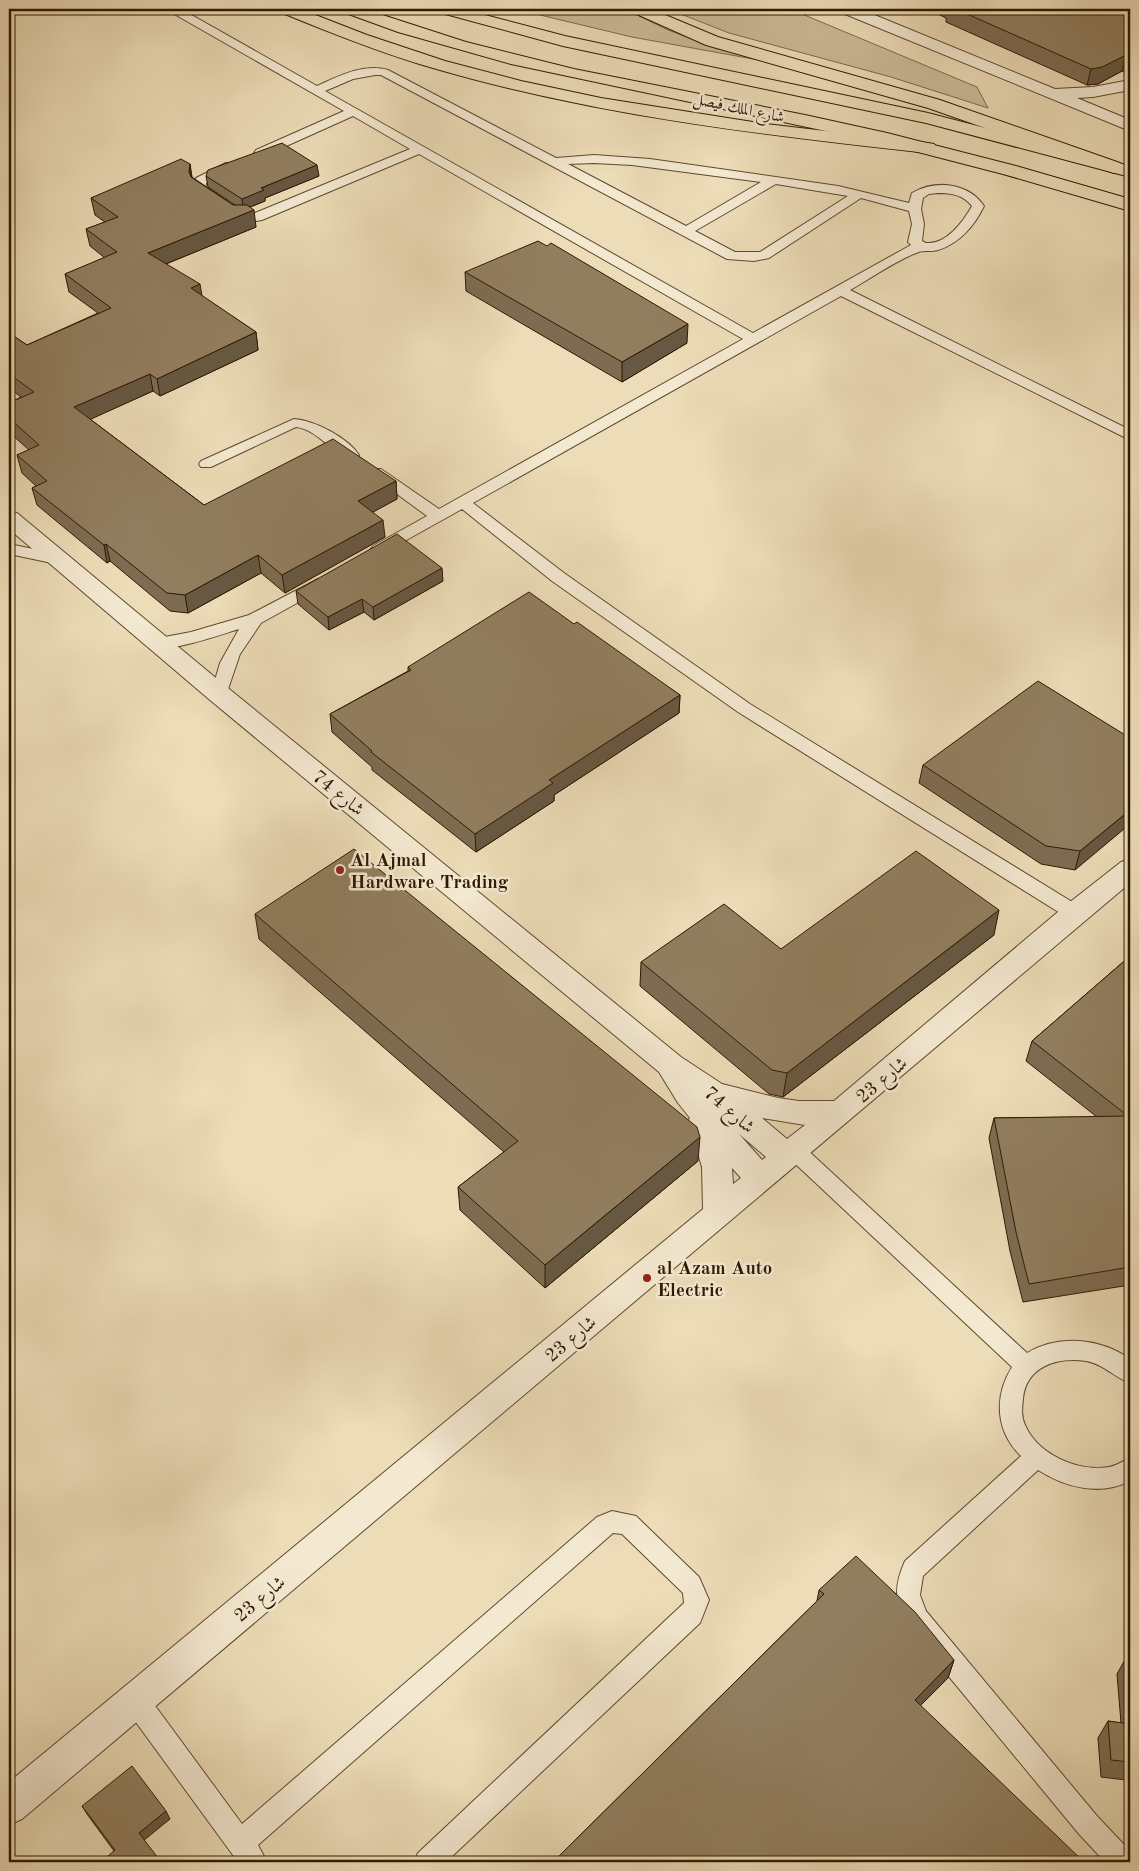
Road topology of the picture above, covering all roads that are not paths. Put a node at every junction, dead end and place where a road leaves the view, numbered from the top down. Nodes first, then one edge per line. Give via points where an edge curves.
1 (18, 9) edge
2 (172, 9) edge
3 (286, 9) edge
4 (349, 9) edge
5 (444, 9) edge
6 (638, 9) edge
7 (846, 9) edge
8 (9, 12) edge
9 (315, 91) junction
10 (1050, 93) junction
11 (1130, 99) edge
12 (353, 112) junction
13 (1130, 126) edge
14 (928, 148) junction
15 (418, 150) junction
16 (556, 162) junction
17 (1122, 170) edge
18 (774, 180) junction
19 (859, 194) junction
20 (1130, 205) edge
21 (915, 210) junction
22 (685, 232) junction
23 (919, 246) junction
24 (840, 290) junction
25 (754, 339) junction
26 (1130, 436) edge
27 (206, 464) dead end
28 (463, 502) junction
29 (438, 516) junction
30 (10, 520) edge
31 (9, 550) edge
32 (364, 558) edge
33 (56, 559) junction
34 (330, 577) edge
35 (256, 619) junction
36 (160, 643) junction
37 (219, 694) junction
38 (1130, 869) edge
39 (1075, 913) junction
40 (704, 1099) junction
41 (840, 1113) junction
42 (791, 1154) junction
43 (760, 1179) junction
44 (718, 1214) junction
45 (1026, 1366) junction
46 (1129, 1370) edge
47 (1036, 1457) junction
48 (1130, 1470) edge
49 (136, 1701) junction
50 (9, 1806) edge
51 (247, 1853) edge
52 (427, 1862) edge
53 (1123, 1862) edge

1 - 8 lane
2 - 9 lane
3 - 14 main road via 392,49 554,92 765,130
4 - 14 main road, شارع الملك فيصل via 426,35 537,66
5 - 17 main road, شارع الملك فيصل via 563,41 928,118
6 - 17 main road via 712,41 934,104
7 - 10 street
9 - 12 lane
9 - 16 lane via 359,72 384,72
10 - 11 street via 1093,92
10 - 13 street
12 - 15 lane
12 - 15 lane via 204,177 199,189 235,214 257,217
14 - 20 main road, شارع الملك فيصل
15 - 25 lane
16 - 18 lane via 606,158
16 - 22 lane
18 - 19 lane
18 - 22 lane
19 - 21 lane
19 - 22 lane via 772,251 754,258 732,256
21 - 23 lane via 918,224 915,242
21 - 23 lane via 917,196 938,189 964,193 978,206 969,222 950,240 932,247
23 - 24 lane
24 - 25 lane
24 - 26 lane
25 - 28 lane
27 - 29 lane via 294,423 306,424
28 - 29 lane
28 - 39 lane via 558,577 744,708
29 - 32 lane
30 - 33 street, شارع 74
31 - 33 lane
33 - 36 street, شارع 74
34 - 35 lane
35 - 36 lane
35 - 37 lane via 230,654
36 - 37 street, شارع 74
37 - 40 street, شارع 74 via 671,1065 681,1087
38 - 39 street, شارع 23
39 - 41 street, شارع 23
40 - 41 street via 778,1110
40 - 42 street, شارع 74
40 - 43 street, شارع 74
40 - 44 street via 705,1126 717,1167
41 - 42 street, شارع 23
42 - 43 street, شارع 23
42 - 45 lane
43 - 44 street, شارع 23
44 - 49 street, شارع 23
45 - 46 lane via 1043,1354 1085,1350 1108,1357
45 - 47 lane via 1015,1381 1010,1400 1012,1420 1021,1440
47 - 48 lane via 1059,1472 1084,1479 1111,1478
47 - 53 lane via 913,1569 908,1585 908,1603 923,1626 1088,1825
49 - 50 street, شارع 23
49 - 51 lane
51 - 52 lane via 605,1525 612,1522 628,1524 697,1592 696,1608

